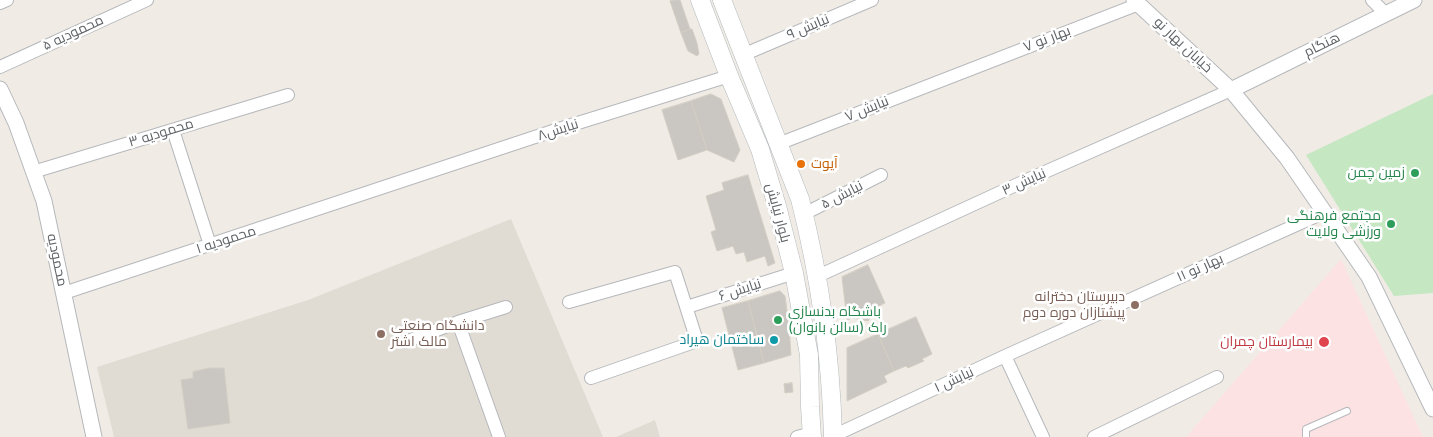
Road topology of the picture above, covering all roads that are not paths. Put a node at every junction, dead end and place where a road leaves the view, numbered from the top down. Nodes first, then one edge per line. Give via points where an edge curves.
1 (7, 0) edge
2 (146, 0) edge
3 (700, 0) edge
4 (722, 0) edge
5 (872, 0) edge
6 (1372, 0) edge
7 (1414, 0) edge
8 (1137, 2) edge
9 (0, 3) edge
10 (1386, 14) junction
11 (744, 54) junction
12 (0, 67) edge
13 (956, 74) joint
14 (729, 76) junction
15 (0, 89) edge
16 (1231, 90) junction
17 (288, 95) dead end
18 (173, 130) junction
19 (778, 144) junction
20 (33, 172) junction
21 (881, 175) dead end
22 (387, 186) joint
23 (1325, 212) junction
24 (804, 214) junction
25 (210, 245) junction
26 (794, 273) junction
27 (818, 276) junction
28 (64, 293) junction
29 (569, 302) dead end
30 (506, 308) dead end
31 (686, 308) junction
32 (458, 322) junction
33 (1075, 324) joint
34 (405, 342) dead end
35 (1005, 356) junction
36 (1217, 377) dead end
37 (591, 378) dead end
38 (1433, 409) edge
39 (1347, 411) dead end
40 (807, 436) edge
41 (833, 436) edge
42 (94, 437) edge
43 (499, 437) edge
44 (1043, 437) edge
45 (1094, 437) edge
46 (1306, 437) edge

1 - 9 street
2 - 12 street, ۵ محمودیه
3 - 14 main road, بلوار نیایش
4 - 11 main road, بلوار نیایش
5 - 11 street, نیایش ۹
6 - 10 street
7 - 10 street, هنگام
8 - 13 street, ۷ بهار نو
8 - 16 street, خیابان بهار نو
10 - 16 street, هنگام
11 - 19 main road, بلوار نیایش
13 - 19 street, نیایش ۷
14 - 22 street, نیایش۸
14 - 26 main road, بلوار نیایش via 760,149
15 - 20 street, محمودیه
16 - 23 street, خیابان بهار نو via 1288,158
16 - 27 street, نیایش ۳
17 - 18 street, ۳ محمودیه
18 - 20 street, ۳ محمودیه
18 - 25 street
19 - 24 main road, بلوار نیایش
20 - 28 street, محمودیه via 44,202
21 - 24 street, نیایش ۵
22 - 25 street, ۱ محمودیه
23 - 33 street, ۱۱ بهار نو
23 - 38 street, خیابان بهار نو via 1369,277
24 - 27 main road, بلوار نیایش
25 - 28 street, ۱ محمودیه
26 - 31 street, نیایش ۶
26 - 40 main road, بلوار نیایش via 809,356
27 - 41 main road, بلوار نیایش via 828,354
28 - 42 street, محمودیه
29 - 31 street via 675,272
30 - 32 street
31 - 37 street via 697,341
32 - 34 street
32 - 43 street
33 - 35 street, نیایش ۱
35 - 41 street, نیایش ۱
35 - 44 street
36 - 45 street
39 - 46 lane via 1306,428

